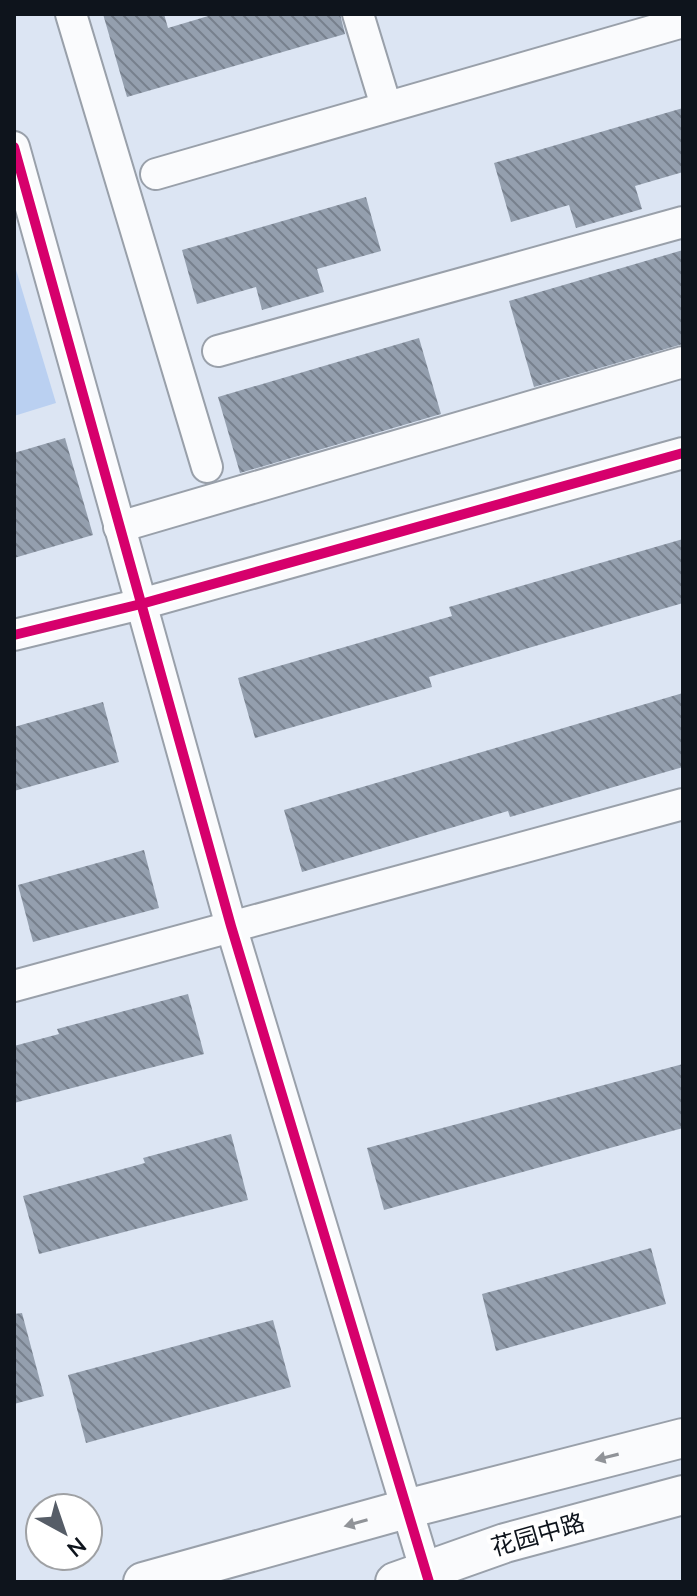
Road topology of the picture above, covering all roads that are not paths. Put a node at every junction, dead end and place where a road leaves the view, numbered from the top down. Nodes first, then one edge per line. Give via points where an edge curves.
1 (71, 14) edge
2 (358, 14) edge
3 (683, 22) edge
4 (386, 106) junction
5 (14, 147) edge
6 (156, 174) dead end
7 (683, 222) edge
8 (218, 351) dead end
9 (683, 362) edge
10 (683, 453) edge
11 (207, 467) dead end
12 (119, 527) junction
13 (141, 604) junction
14 (14, 635) edge
15 (683, 804) edge
16 (231, 926) junction
17 (14, 986) edge
18 (683, 1438) edge
19 (683, 1495) edge
20 (406, 1509) junction
21 (416, 1579) edge
22 (143, 1582) edge

1 - 11 street
2 - 4 street
3 - 4 street
4 - 6 street
5 - 12 street
7 - 8 street
9 - 12 street
10 - 13 street
12 - 13 street
13 - 14 street
13 - 16 street
15 - 16 street
16 - 17 street
16 - 20 street
18 -> 20 main road
19 - 21 main road, 花园中路 via 505,1543
20 - 21 street
20 -> 22 main road

